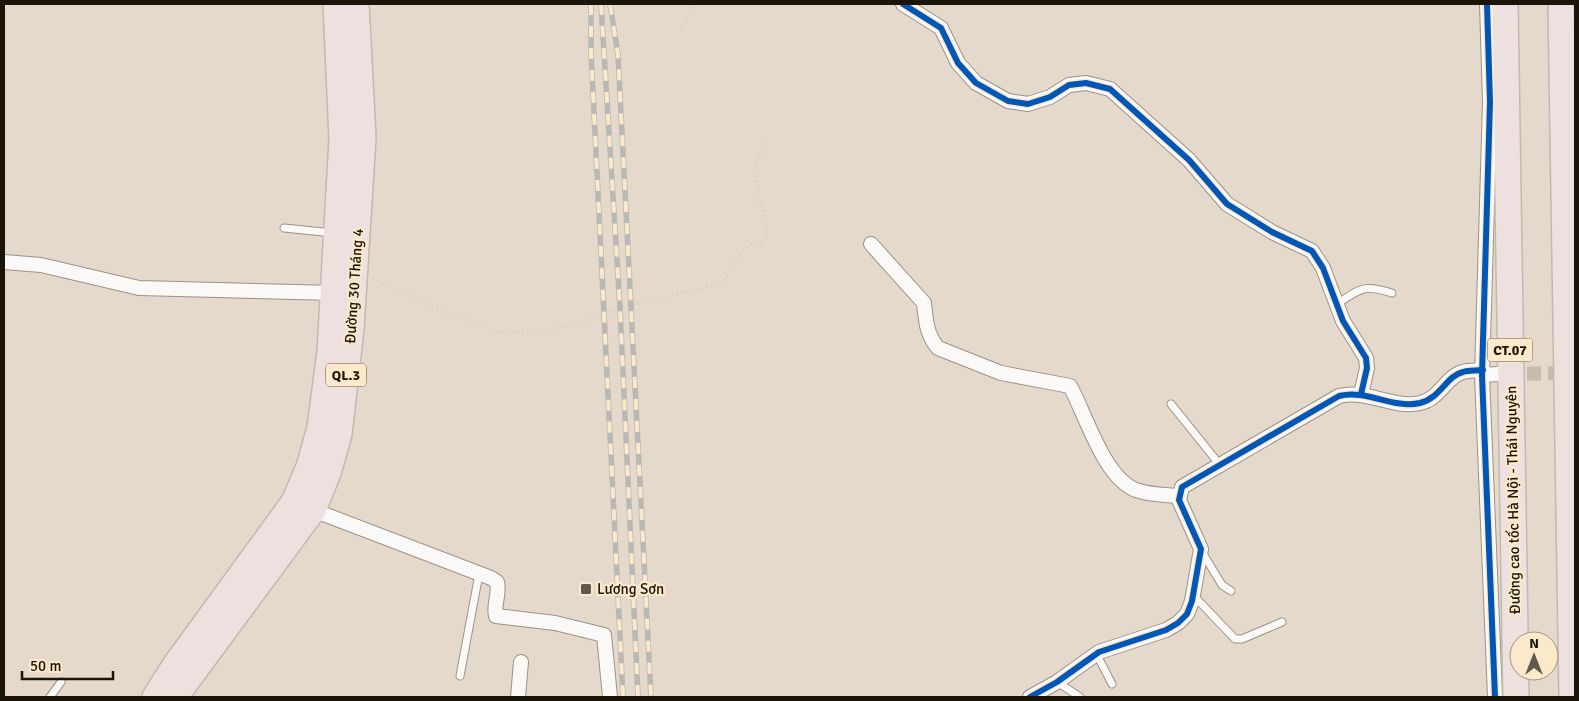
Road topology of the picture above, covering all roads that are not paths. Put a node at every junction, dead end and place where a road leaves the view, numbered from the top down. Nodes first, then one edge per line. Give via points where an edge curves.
1 (336, 4) edge
2 (356, 4) edge
3 (903, 4) edge
4 (1487, 4) edge
5 (1505, 4) edge
6 (1561, 4) edge
7 (1571, 4) edge
8 (1575, 133) edge
9 (284, 228) dead end
10 (337, 233) junction
11 (871, 244) dead end
12 (4, 262) edge
13 (335, 293) junction
14 (1392, 293) dead end
15 (1336, 304) junction
16 (1483, 372) junction
17 (1498, 374) tunnel mouth
18 (1361, 394) junction
19 (1171, 404) dead end
20 (1220, 465) junction
21 (1179, 496) junction
22 (303, 506) junction
23 (1201, 550) junction
24 (479, 574) junction
25 (1231, 591) dead end
26 (1194, 595) junction
27 (1282, 622) dead end
28 (1096, 653) junction
29 (520, 662) dead end
30 (460, 676) dead end
31 (61, 682) dead end
32 (1057, 682) junction
33 (1112, 684) dead end
34 (50, 697) edge
35 (154, 697) edge
36 (175, 697) edge
37 (518, 697) edge
38 (610, 697) edge
39 (1030, 697) edge
40 (1080, 697) edge
41 (1495, 697) edge
42 (1516, 697) edge
43 (1572, 697) edge

1 - 10 highway, Đường 30 Tháng 4 / QL.3 via 342,139
2 - 22 highway, Đường 30 Tháng 4 / QL.3 via 363,138 350,338 339,434 329,470
3 - 15 street via 941,28 958,64 976,83 1008,101 1028,104 1050,97 1069,85 1086,83 1110,90 1189,160 1227,204 1312,252 1323,268
4 - 16 street via 1490,102
5 - 42 highway, Đường cao tốc Hà Nội - Thái Nguyên / CT.07
6 - 43 highway
7 - 8 street
9 - 10 lane
10 - 13 highway, Đường 30 Tháng 4 / QL.3
11 - 21 street via 924,303 930,340 938,348 1001,373 1070,386 1099,451 1123,482 1148,494
12 - 13 street via 41,265 140,288
13 - 22 highway, Đường 30 Tháng 4 / QL.3 via 320,428
14 - 15 lane via 1367,286
15 - 18 street via 1366,358
16 - 17 street
16 - 18 street via 1464,371 1456,375 1435,398 1419,403 1398,403
16 - 41 street
18 - 20 street via 1339,396
19 - 20 lane
20 - 21 street via 1182,487
21 - 23 street
22 - 24 street
22 - 35 highway, Đường 30 Tháng 4 / QL.3 via 176,664
22 - 36 highway, Đường 30 Tháng 4 / QL.3
23 - 25 lane via 1222,585
23 - 26 street
24 - 30 lane
24 - 38 street via 497,582 496,616 555,623 604,635
26 - 27 lane via 1235,639
26 - 28 street via 1187,614 1178,623
28 - 32 street
28 - 33 lane
29 - 37 street
31 - 34 lane
32 - 39 street
32 - 40 lane

